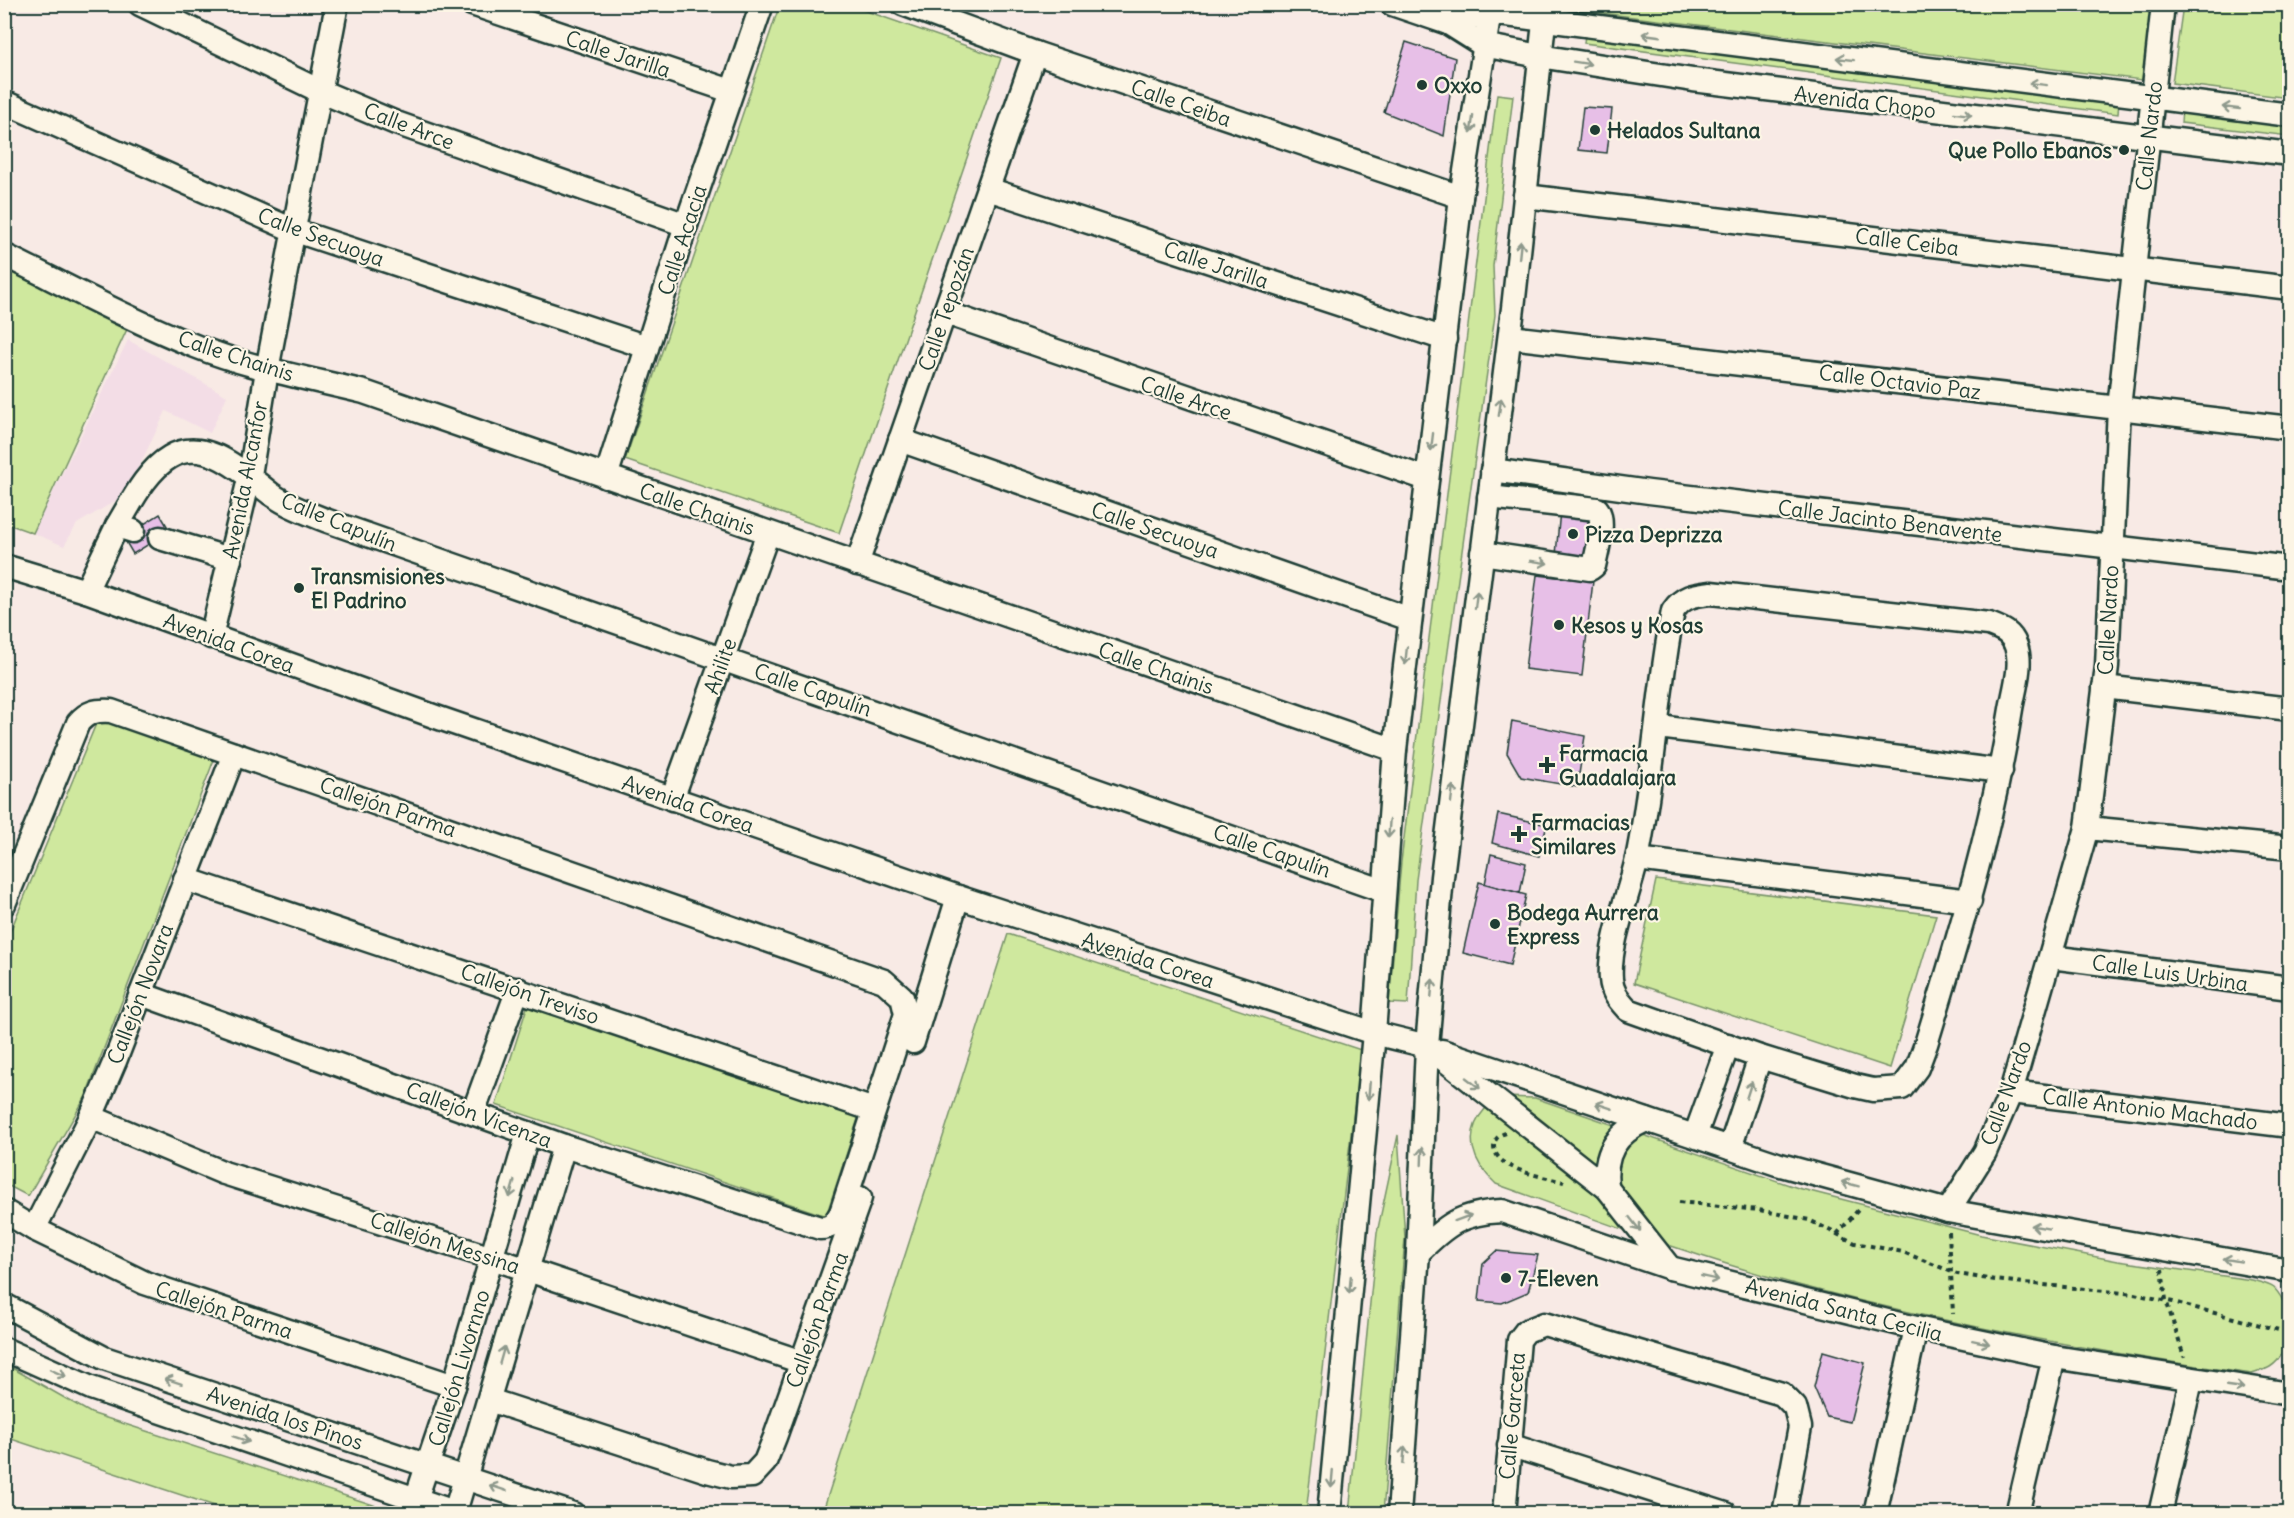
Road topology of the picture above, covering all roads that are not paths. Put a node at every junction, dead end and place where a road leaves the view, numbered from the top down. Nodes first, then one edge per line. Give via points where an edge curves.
1 (140, 4) edge
2 (337, 4) edge
3 (472, 4) edge
4 (762, 4) edge
5 (903, 4) edge
6 (1392, 4) edge
7 (2163, 4) edge
8 (1490, 9) edge
9 (1545, 12) edge
10 (1448, 23) junction
11 (1483, 45) junction
12 (1035, 53) junction
13 (1539, 56) junction
14 (320, 90) junction
15 (731, 91) junction
16 (2153, 99) junction
17 (4, 102) edge
18 (2289, 116) edge
19 (2149, 136) junction
20 (2289, 154) edge
21 (988, 189) junction
22 (1526, 196) junction
23 (1461, 197) junction
24 (686, 225) junction
25 (293, 230) junction
26 (4, 255) edge
27 (2135, 270) junction
28 (2289, 288) edge
29 (946, 313) junction
30 (1510, 337) junction
31 (1445, 339) junction
32 (647, 347) junction
33 (267, 370) junction
34 (2119, 408) junction
35 (2289, 428) edge
36 (900, 440) junction
37 (1492, 470) junction
38 (250, 476) junction
39 (606, 477) junction
40 (1427, 479) junction
41 (1489, 497) junction
42 (768, 533) junction
43 (160, 537) dead end
44 (2112, 549) junction
45 (1482, 553) junction
46 (230, 559) junction
47 (857, 564) junction
48 (4, 566) edge
49 (2289, 568) edge
50 (86, 591) junction
51 (1410, 619) junction
52 (211, 638) junction
53 (723, 659) junction
54 (2104, 687) junction
55 (2289, 709) edge
56 (1659, 727) junction
57 (1395, 750) junction
58 (234, 753) junction
59 (2001, 771) junction
60 (672, 799) junction
61 (2087, 828) junction
62 (2289, 848) edge
63 (1637, 859) junction
64 (185, 879) junction
65 (1384, 891) junction
66 (958, 897) junction
67 (1970, 901) junction
68 (4, 904) edge
69 (2051, 957) junction
70 (2289, 988) edge
71 (518, 989) junction
72 (141, 994) junction
73 (1374, 1033) junction
74 (1427, 1046) junction
75 (1728, 1046) junction
76 (1760, 1057) junction
77 (2011, 1092) junction
78 (874, 1110) junction
79 (473, 1113) junction
80 (91, 1117) junction
81 (1646, 1120) junction
82 (2289, 1126) edge
83 (528, 1133) junction
84 (1695, 1136) junction
85 (564, 1146) junction
86 (1730, 1148) junction
87 (1602, 1185) junction
88 (4, 1211) edge
89 (1948, 1211) junction
90 (34, 1229) junction
91 (1418, 1253) junction
92 (492, 1258) junction
93 (1670, 1268) junction
94 (527, 1270) junction
95 (2289, 1271) edge
96 (4, 1305) edge
97 (1916, 1328) junction
98 (4, 1349) edge
99 (2054, 1357) junction
100 (802, 1362) junction
101 (2191, 1381) junction
102 (454, 1386) junction
103 (2289, 1394) edge
104 (489, 1400) junction
105 (1509, 1445) junction
106 (430, 1466) junction
107 (466, 1478) junction
108 (416, 1499) junction
109 (457, 1513) edge
110 (573, 1514) edge
111 (1329, 1514) edge
112 (1399, 1514) edge
113 (1504, 1514) edge
114 (1726, 1514) edge
115 (1784, 1514) edge
116 (1875, 1514) edge
117 (2018, 1514) edge
118 (2160, 1514) edge

1 - 14 street, Calle Arce
2 - 14 street, Avenida Alcanfor
3 - 15 street, Calle Jarilla
4 - 15 street, Calle Acacia
5 - 12 street, Calle Ceiba
6 - 10 street, Avenida Chopo
7 - 16 street, Calle Nardo
8 - 9 street, Avenida Chopo
8 - 10 street, Avenida Chopo
8 - 11 street
9 - 13 street
16 -> 9 street, Avenida Chopo
10 - 11 street, Avenida Chopo
11 - 13 street, Avenida Chopo
11 -> 23 street
12 - 21 street, Calle Tepozán
12 - 23 street, Calle Ceiba
13 -> 19 street, Avenida Chopo via 1693,80
13 - 22 street
14 - 24 street, Calle Arce via 460,146
14 - 25 street, Avenida Alcanfor
15 - 24 street, Calle Acacia
18 -> 16 street, Avenida Chopo
16 - 19 street, Calle Nardo
17 - 25 street, Calle Secuoya
19 - 20 street, Avenida Chopo
19 - 27 street, Calle Nardo
21 - 29 street, Calle Tepozán
21 - 31 street, Calle Jarilla
22 - 27 street, Calle Ceiba
30 -> 22 street
23 - 31 street
24 - 32 street, Calle Acacia
25 - 32 street, Calle Secuoya
25 - 33 street, Avenida Alcanfor
26 - 33 street, Calle Chainis via 196,347
27 - 28 street, Calle Ceiba
27 - 34 street, Calle Nardo
29 - 36 street, Calle Tepozán
29 - 40 street, Calle Arce
30 - 34 street, Calle Octavio Paz
37 -> 30 street
31 -> 40 street
32 - 39 street, Calle Acacia
33 - 38 street, Avenida Alcanfor
33 - 39 street, Calle Chainis via 364,392
34 - 35 street, Calle Octavio Paz
34 - 44 street, Calle Nardo
36 - 47 street, Calle Tepozán
36 - 51 street, Calle Secuoya
37 - 41 street
37 - 44 street, Calle Jacinto Benavente
38 - 46 street, Avenida Alcanfor
38 - 50 street, Calle Capulín via 225,458 184,452 171,456 147,480 125,528
38 - 53 street, Calle Capulín via 272,495 326,520
39 - 42 street, Calle Chainis
40 - 51 street
41 - 45 street
45 -> 41 street via 1590,569 1596,558 1600,516 1597,509
42 - 47 street, Calle Chainis
42 - 53 street, Ahilite
43 - 46 street
44 - 49 street, Calle Jacinto Benavente
44 - 54 street, Calle Nardo
74 -> 45 street via 1442,877
46 - 52 street, Avenida Alcanfor
47 - 57 street, Calle Chainis
48 - 50 street, Avenida Corea
50 - 52 street, Avenida Corea
51 -> 57 street
52 - 60 street, Avenida Corea
53 - 60 street, Ahilite
53 - 65 street, Calle Capulín
54 - 55 street
54 - 61 street, Calle Nardo
56 - 59 street
56 - 59 street via 1673,611 1680,601 1693,595 1711,593 1989,624 2008,632 2017,647 2018,665
56 - 63 street
57 -> 65 street
58 - 64 street, Callejón Novara
58 - 68 street, Callejón Parma via 124,714 98,710 85,714
58 - 78 street, Callejón Parma via 884,981 902,997 906,1014
59 - 67 street
60 - 66 street, Avenida Corea
61 - 62 street
61 - 69 street, Calle Nardo
63 - 67 street
63 - 75 street via 1611,962 1616,997 1628,1010
64 - 71 street, Callejón Treviso
64 - 72 street, Callejón Novara
65 - 73 street
66 - 73 street, Avenida Corea
66 - 100 street, Callejón Parma via 889,1115
67 - 76 street via 1926,1044 1917,1068 1902,1088 1873,1090
69 - 70 street, Calle Luis Urbina
69 - 77 street, Calle Nardo
71 - 78 street, Callejón Treviso
71 - 79 street
72 - 79 street, Callejón Vicenza
72 - 80 street, Callejón Novara
73 - 74 street, Avenida Corea
73 -> 111 street
81 -> 74 street
74 -> 87 street
91 -> 74 street
75 - 76 street
75 - 84 street
86 -> 76 street
77 - 82 street, Calle Antonio Machado
77 - 89 street, Calle Nardo via 1985,1152
78 - 85 street, Callejón Vicenza via 841,1213 834,1225 820,1228
79 - 83 street, Callejón Vicenza
80 - 90 street, Callejón Novara
80 - 92 street, Callejón Messina via 224,1173
81 - 84 street
81 - 87 street via 1617,1138 1608,1154
83 - 85 street, Callejón Vicenza
83 -> 92 street, Callejón Livornno
84 - 86 street
85 - 94 street, Callejón Livornno
89 -> 86 street
87 -> 93 street
88 - 90 street, Callejón Parma
95 -> 89 street
90 - 102 street, Callejón Parma via 145,1283
91 -> 93 street, Avenida Santa Cecilia via 1443,1228 1461,1218 1502,1211
112 -> 91 street
92 - 94 street, Callejón Messina
92 - 102 street, Callejón Livornno
93 -> 97 street, Avenida Santa Cecilia
94 - 100 street, Callejón Messina
104 -> 94 street, Callejón Livornno
106 -> 96 street, Avenida los Pinos via 104,1358
97 -> 99 street, Avenida Santa Cecilia
97 - 116 street
98 -> 108 street, Avenida los Pinos via 92,1388
99 - 101 street, Avenida Santa Cecilia
99 - 117 street
100 - 104 street, Callejón Parma via 765,1462 752,1476 731,1478
101 -> 103 street, Avenida Santa Cecilia
101 - 118 street
102 - 106 street, Callejón Livornno
104 - 107 street, Callejón Livornno
105 - 113 street, Calle Garceta
105 - 114 street
105 - 115 street, Calle Garceta via 1519,1340 1526,1331 1544,1324 1782,1394 1795,1407 1800,1427
106 - 107 street, Avenida los Pinos
106 - 108 street, Callejón Livornno
107 - 109 street, Callejón Livornno
110 -> 107 street, Avenida los Pinos
108 - 109 street, Avenida los Pinos

